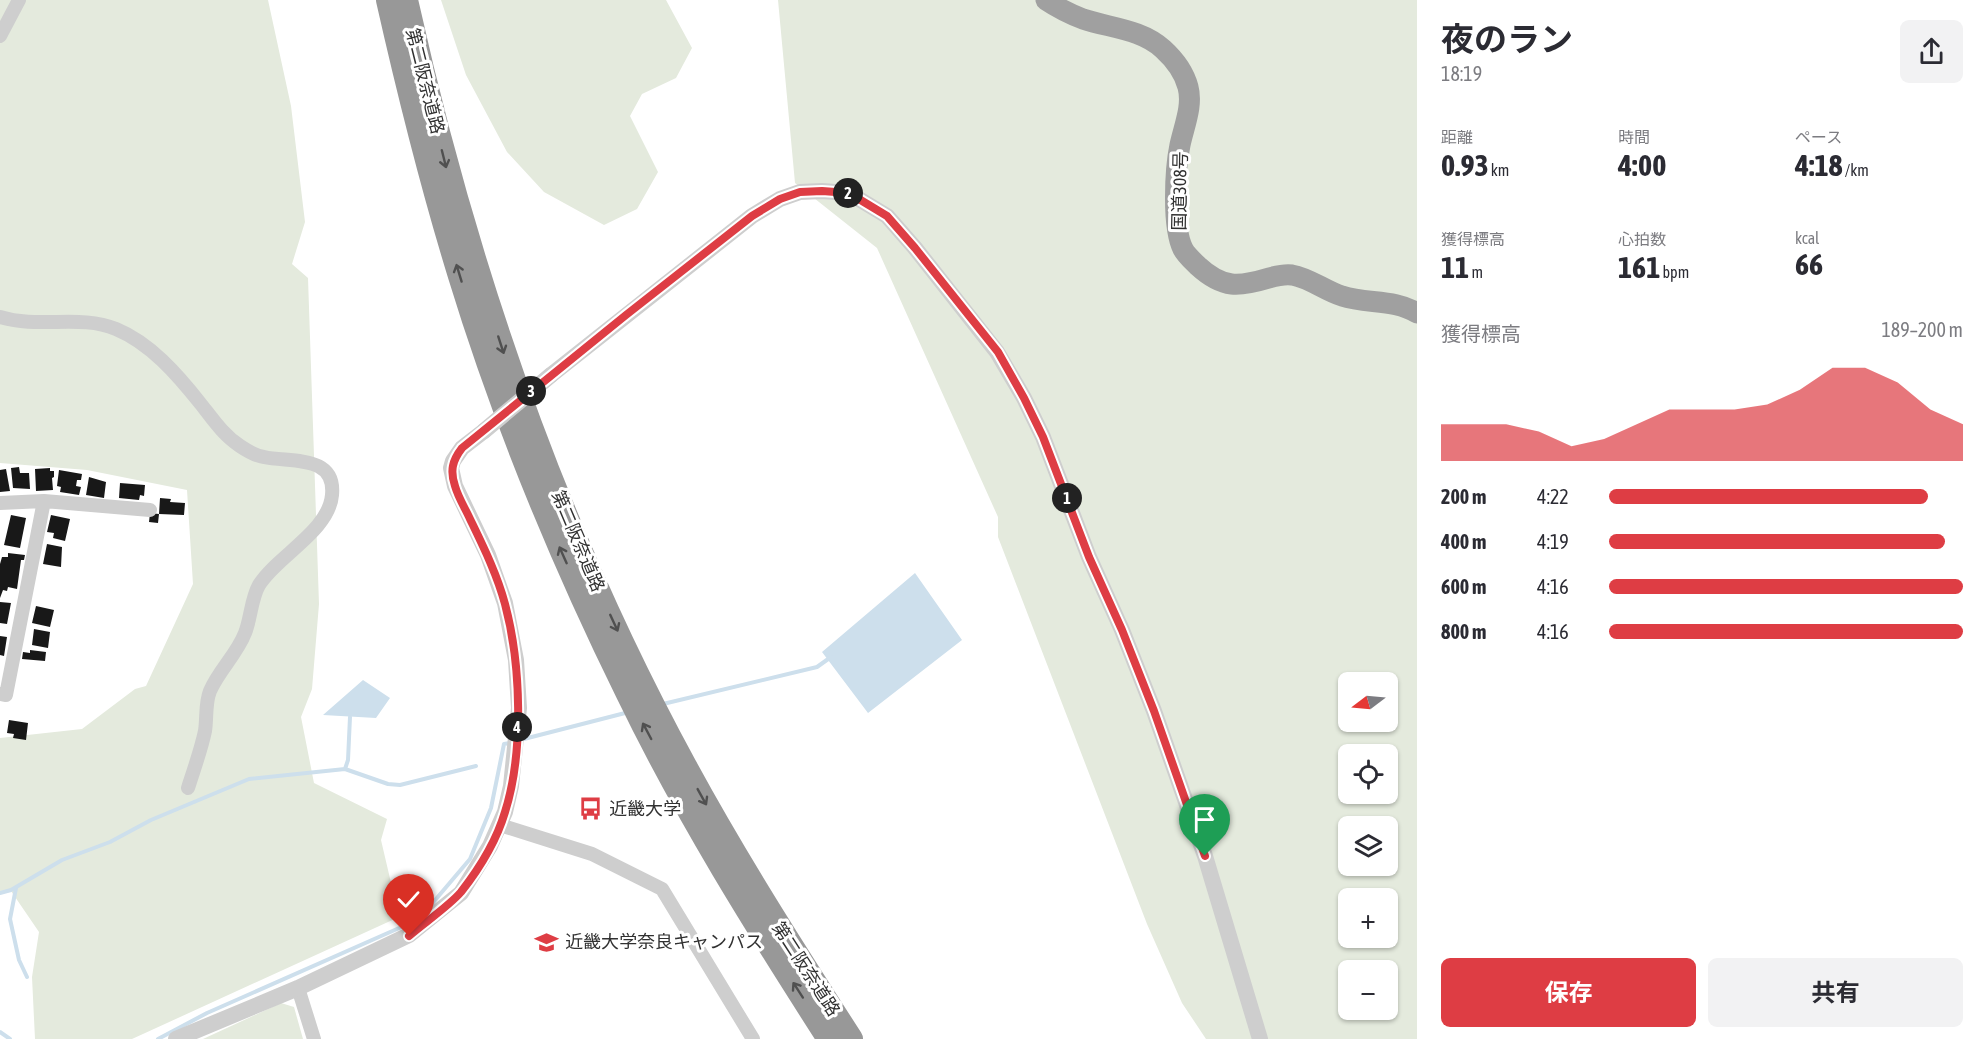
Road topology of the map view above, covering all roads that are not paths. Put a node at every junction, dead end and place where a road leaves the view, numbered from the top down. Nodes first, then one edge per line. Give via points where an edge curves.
1 (19, 0) edge
2 (388, 0) edge
3 (406, 0) edge
4 (1046, 0) edge
5 (0, 36) edge
6 (1417, 313) edge
7 (0, 317) edge
8 (44, 501) junction
9 (0, 503) edge
10 (150, 510) dead end
11 (0, 694) edge
12 (188, 788) dead end
13 (500, 825) junction
14 (298, 988) junction
15 (176, 1039) edge
16 (314, 1039) edge
17 (753, 1039) edge
18 (829, 1039) edge
19 (851, 1039) edge
20 (1260, 1039) edge

1 - 5 street
18 -> 2 highway, 第二阪奈道路 via 716,858 668,772 558,542 460,277 430,177
3 -> 19 highway, 第二阪奈道路 via 447,172 477,272 534,436 574,535 683,763 737,859
4 - 6 highway, 国道308号 via 1068,13 1153,42 1170,56 1184,76 1189,100 1176,172 1177,234 1184,250 1199,266 1216,280 1233,285 1292,275 1343,296 1402,305
7 - 12 street via 27,323 88,321 133,336 177,377 239,446 262,457 297,459 322,467 331,479 332,496 326,513 257,588 245,634 209,692 205,730
8 - 9 street
8 - 10 street
8 - 11 street via 6,695
13 - 14 street via 461,893 409,936
13 - 17 street via 592,854 662,889
13 - 20 street, bridge via 515,753 519,708 516,660 505,603 488,555 455,486 453,461 462,448 551,375 752,216 800,192 849,193 887,216 998,352 1043,437 1154,711 1205,856
14 - 15 street
14 - 16 street

